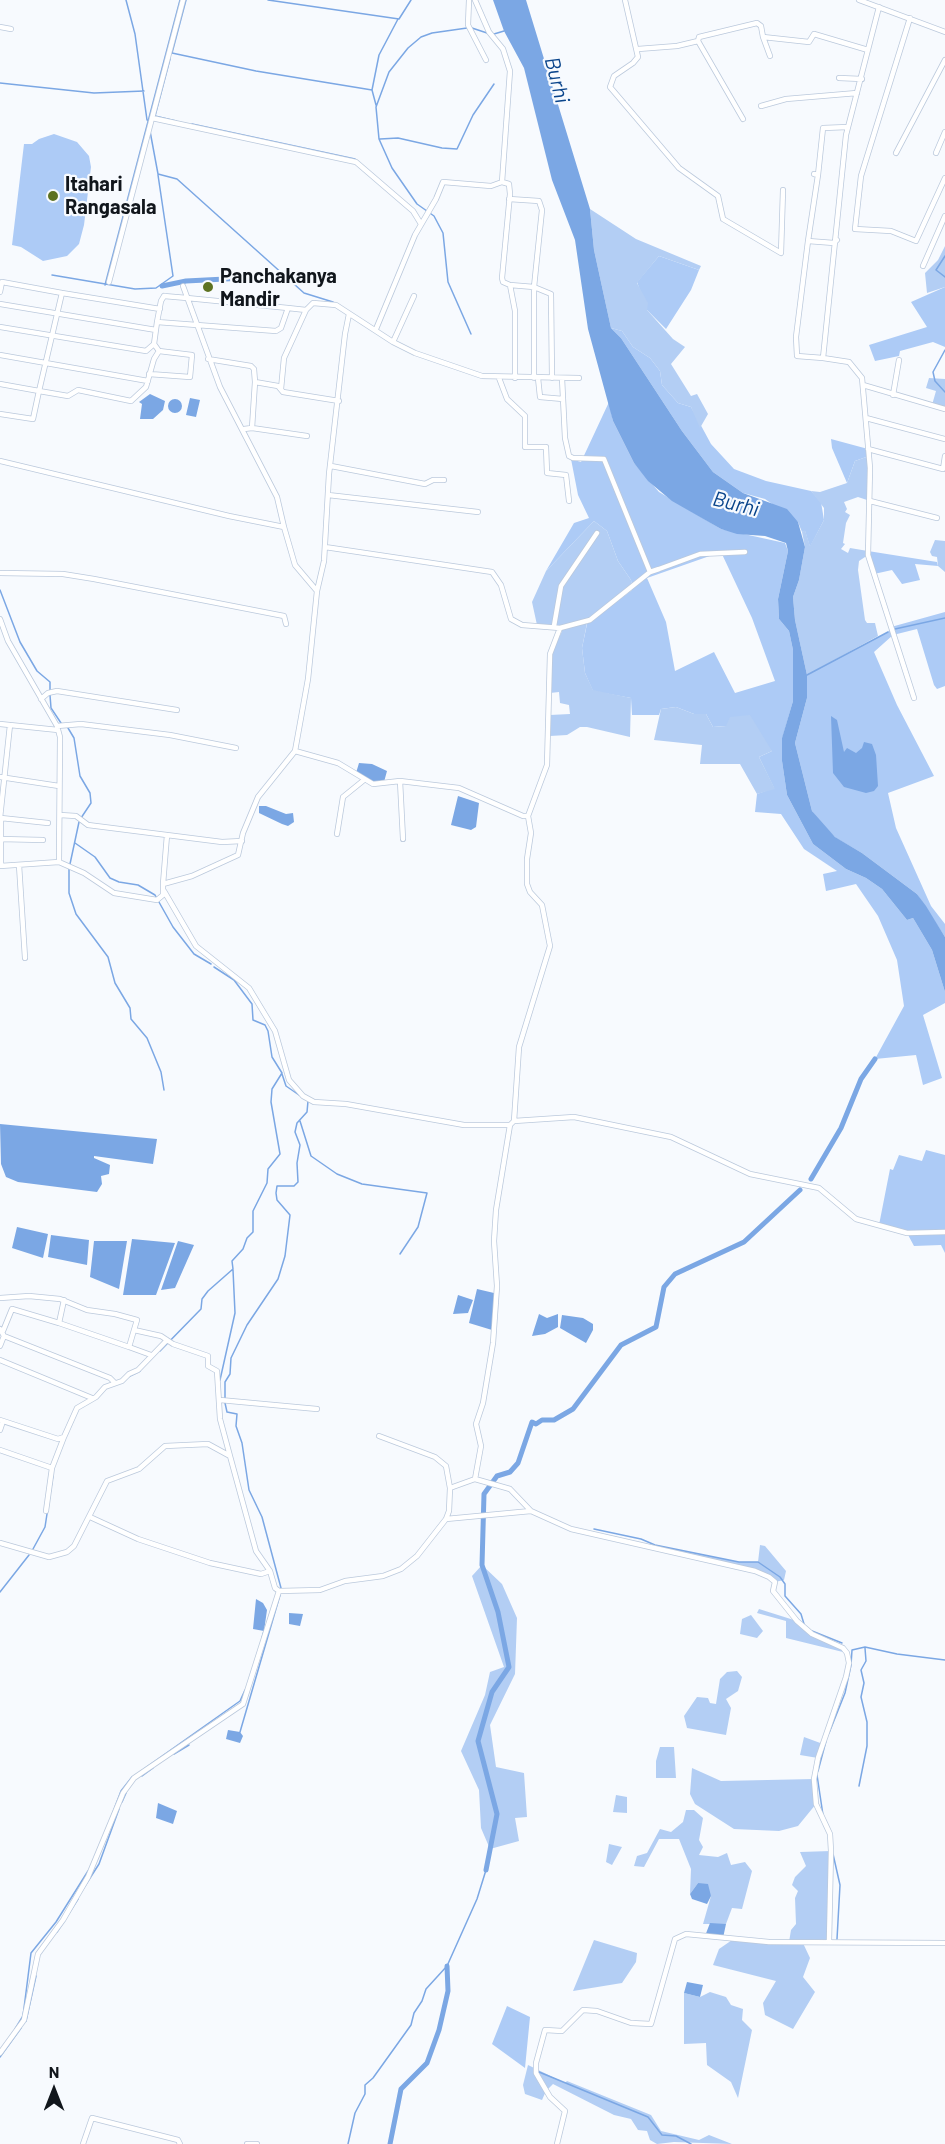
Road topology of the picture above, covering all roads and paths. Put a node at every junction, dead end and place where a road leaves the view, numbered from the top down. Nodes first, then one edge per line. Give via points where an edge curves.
1 (183, 0) edge
2 (469, 0) edge
3 (475, 0) edge
4 (625, 0) edge
5 (860, 0) edge
6 (879, 7) junction
7 (910, 18) junction
8 (0, 27) edge
9 (11, 29) dead end
10 (945, 32) edge
11 (763, 37) junction
12 (698, 41) junction
13 (638, 49) junction
14 (868, 50) junction
15 (770, 56) dead end
16 (486, 60) dead end
17 (945, 60) edge
18 (839, 78) dead end
19 (862, 79) junction
20 (857, 93) junction
21 (761, 106) dead end
22 (152, 118) junction
23 (743, 119) dead end
24 (848, 127) junction
25 (945, 132) edge
26 (896, 153) dead end
27 (936, 153) dead end
28 (945, 178) edge
29 (502, 182) junction
30 (783, 190) dead end
31 (510, 199) junction
32 (945, 216) edge
33 (422, 224) junction
34 (837, 240) junction
35 (808, 241) junction
36 (923, 266) dead end
37 (1, 282) edge
38 (108, 282) dead end
39 (510, 285) junction
40 (183, 286) dead end
41 (534, 287) junction
42 (0, 292) edge
43 (62, 292) junction
44 (414, 296) dead end
45 (187, 298) junction
46 (0, 304) edge
47 (288, 308) junction
48 (160, 309) junction
49 (306, 310) junction
50 (57, 314) junction
51 (349, 314) junction
52 (157, 322) junction
53 (0, 326) edge
54 (196, 326) junction
55 (376, 329) junction
56 (156, 330) junction
57 (52, 336) junction
58 (393, 342) junction
59 (154, 344) junction
60 (146, 351) junction
61 (159, 351) junction
62 (0, 356) edge
63 (823, 358) junction
64 (154, 359) junction
65 (208, 359) junction
66 (899, 360) dead end
67 (46, 363) junction
68 (149, 374) junction
69 (499, 378) junction
70 (515, 378) junction
71 (536, 378) junction
72 (552, 378) junction
73 (562, 378) junction
74 (579, 378) dead end
75 (147, 381) junction
76 (255, 382) junction
77 (0, 384) edge
78 (863, 385) junction
79 (281, 389) junction
80 (39, 391) junction
81 (893, 395) junction
82 (563, 399) junction
83 (339, 401) junction
84 (945, 409) edge
85 (0, 414) edge
86 (866, 418) junction
87 (252, 428) junction
88 (244, 429) junction
89 (307, 436) dead end
90 (945, 439) edge
91 (868, 449) junction
92 (945, 456) edge
93 (0, 461) edge
94 (331, 466) junction
95 (444, 480) dead end
96 (328, 495) junction
97 (569, 501) dead end
98 (870, 501) junction
99 (478, 512) dead end
100 (937, 518) dead end
101 (284, 527) junction
102 (597, 533) dead end
103 (325, 547) junction
104 (745, 552) dead end
105 (650, 572) junction
106 (0, 573) edge
107 (316, 591) junction
108 (0, 619) edge
109 (286, 624) dead end
110 (554, 626) junction
111 (560, 628) junction
112 (914, 698) dead end
113 (41, 699) junction
114 (177, 710) dead end
115 (0, 724) edge
116 (10, 725) junction
117 (61, 727) junction
118 (236, 748) dead end
119 (295, 751) junction
120 (2, 777) edge
121 (364, 780) junction
122 (400, 782) junction
123 (59, 786) junction
124 (60, 814) junction
125 (528, 816) junction
126 (0, 818) edge
127 (48, 823) dead end
128 (336, 834) dead end
129 (167, 835) junction
130 (0, 839) edge
131 (403, 839) dead end
132 (43, 840) dead end
133 (242, 841) junction
134 (59, 862) junction
135 (19, 865) junction
136 (0, 866) edge
137 (163, 884) junction
138 (164, 891) junction
139 (25, 958) dead end
140 (512, 1123) junction
141 (945, 1232) edge
142 (0, 1298) edge
143 (64, 1300) junction
144 (59, 1323) junction
145 (134, 1330) junction
146 (2, 1332) edge
147 (167, 1340) junction
148 (0, 1346) edge
149 (129, 1347) junction
150 (151, 1355) junction
151 (0, 1360) edge
152 (114, 1382) junction
153 (93, 1398) junction
154 (223, 1400) junction
155 (317, 1409) dead end
156 (2, 1420) edge
157 (0, 1430) edge
158 (379, 1436) dead end
159 (64, 1437) junction
160 (0, 1450) edge
161 (230, 1456) junction
162 (52, 1468) junction
163 (475, 1479) junction
164 (450, 1488) junction
165 (46, 1511) dead end
166 (531, 1511) junction
167 (90, 1517) junction
168 (446, 1519) junction
169 (0, 1543) edge
170 (270, 1570) junction
171 (279, 1591) junction
172 (829, 1942) junction
173 (945, 1942) edge
174 (0, 2053) edge
175 (83, 2144) edge
176 (180, 2144) edge
177 (247, 2144) edge
178 (257, 2144) edge
179 (557, 2144) edge

1 - 22 street
2 - 16 street via 468,27
3 - 29 street via 503,49 510,71
4 - 13 street
5 - 6 street
6 - 7 street
6 - 14 street
7 - 10 street
7 - 28 street via 861,176 855,229 891,231 916,241
8 - 9 street
11 - 12 street via 757,23
11 - 14 street via 809,42 814,34
11 - 15 street
12 - 13 street
12 - 23 street
13 - 30 street via 638,57 614,76 610,87 679,168 718,196 723,219 781,253
14 - 19 street
17 - 26 street
18 - 19 street
19 - 20 street
20 - 21 street via 786,99
20 - 24 street
22 - 33 street via 356,162 413,211
22 - 38 street
24 - 34 street
24 - 35 street via 823,128
25 - 27 street
29 - 31 street via 509,184
29 - 33 street via 491,186 442,182
31 - 39 street via 502,278
31 - 41 street via 540,204 543,217
32 - 36 street
33 - 55 street
34 - 35 street
34 - 63 street
35 - 63 street via 795,352 797,356
37 - 42 street
37 - 43 street
39 - 41 street
39 - 70 street via 517,323
40 - 45 street
41 - 71 street
41 - 72 street via 552,296
43 - 48 street
43 - 50 street
44 - 58 street
45 - 47 street
45 - 48 street via 164,296
45 - 54 street
46 - 50 street
47 - 49 street
47 - 54 street via 281,328 276,331
48 - 52 street
49 - 51 street via 313,303 326,303
49 - 79 street via 284,358
50 - 56 street
50 - 57 street
51 - 55 street
51 - 83 street
52 - 54 street
52 - 56 street
53 - 57 street
54 - 65 street
55 - 58 street
56 - 59 street
57 - 60 street
57 - 67 street
58 - 69 street via 448,365
59 - 60 street
59 - 61 street
60 - 64 street
61 - 64 street
61 - 68 street via 192,355 190,377
62 - 67 street
63 - 78 street via 849,362 860,374
64 - 68 street
65 - 76 street via 251,366
65 - 88 street
66 - 81 street
67 - 75 street
67 - 80 street
68 - 75 street
69 - 70 street
69 - 97 street via 507,399 525,416 525,447 546,447 546,473 566,475
70 - 71 street
71 - 72 street
71 - 82 street via 540,397
72 - 73 street
73 - 74 street
73 - 82 street
75 - 80 street via 146,387 130,401 78,390 68,396
76 - 79 street
76 - 87 street
77 - 80 street
78 - 81 street
78 - 86 street
79 - 83 street via 292,395
80 - 85 street via 33,419
81 - 84 street
82 - 105 street via 569,456 604,459
83 - 94 street
86 - 90 street
86 - 91 street
87 - 88 street
87 - 89 street
88 - 101 street via 277,496
91 - 92 street via 943,469
91 - 98 street
93 - 101 street
94 - 95 street via 425,484
94 - 96 street
96 - 99 street
96 - 103 street
98 - 100 street
98 - 112 street via 868,555
101 - 107 street via 295,565
102 - 110 street via 561,586
103 - 107 street
103 - 110 street via 492,572 501,585 511,619 522,624
104 - 105 street via 700,554
105 - 111 street via 591,620
106 - 109 street via 63,574 94,579 284,616
107 - 119 street via 308,679
108 - 113 street
110 - 111 street
111 - 125 street via 550,654 547,765
113 - 114 street via 50,692
113 - 117 street
115 - 116 street
116 - 117 street
116 - 120 street
117 - 118 street via 170,735
117 - 123 street
119 - 121 street via 338,763
119 - 133 street via 258,797
120 - 123 street
120 - 126 street
121 - 122 street via 375,784
121 - 128 street via 343,797
122 - 125 street via 459,788
122 - 131 street
123 - 124 street
124 - 129 street via 76,816 88,825
124 - 134 street
125 - 140 street via 531,833 527,885 542,905 550,946 519,1047
126 - 127 street
126 - 130 street
129 - 133 street
129 - 137 street
130 - 132 street
130 - 136 street
133 - 137 street via 235,858
134 - 135 street
134 - 138 street via 114,893 159,899
135 - 136 street
135 - 139 street
137 - 138 street
138 - 140 street via 196,946 249,988 274,1032 289,1080 303,1096 314,1102 346,1104 446,1123
140 - 141 street via 574,1117 671,1137 750,1174 819,1188 856,1219 907,1233
140 - 163 street via 496,1210 493,1343 477,1424 481,1446
142 - 143 street
143 - 144 street
143 - 145 street via 87,1310 137,1320
144 - 146 street via 12,1309
144 - 149 street
145 - 147 street
145 - 149 street
146 - 148 street
146 - 152 street
147 - 150 street
147 - 154 street via 208,1356 208,1366 217,1371
149 - 150 street
150 - 152 street via 138,1370
151 - 153 street
152 - 153 street
153 - 159 street via 78,1408
154 - 155 street
154 - 161 street via 220,1419
156 - 157 street
156 - 159 street via 58,1439
158 - 164 street via 435,1457 446,1466
159 - 162 street
160 - 162 street
161 - 167 street via 208,1444 165,1446 139,1469 107,1481
161 - 170 street via 256,1551
162 - 165 street
163 - 164 street
163 - 166 street via 510,1489
164 - 168 street
166 - 168 street
166 - 172 street via 595,1536 769,1577 775,1582 773,1591 797,1621 847,1653 846,1677 814,1779 816,1804 830,1834
167 - 169 street via 67,1552 49,1557
167 - 170 street via 138,1539 210,1563 261,1574
168 - 171 street via 417,1556 395,1572 320,1590
170 - 171 street
171 - 174 street via 243,1704 134,1778 123,1793 88,1877 38,1954 24,2020
172 - 173 street
172 - 179 street via 769,1942 686,1934 675,1939 651,2024 631,2023 583,2010 562,2031 545,2030 536,2073 550,2097 565,2111
175 - 176 street via 92,2118 175,2139
177 - 178 street

